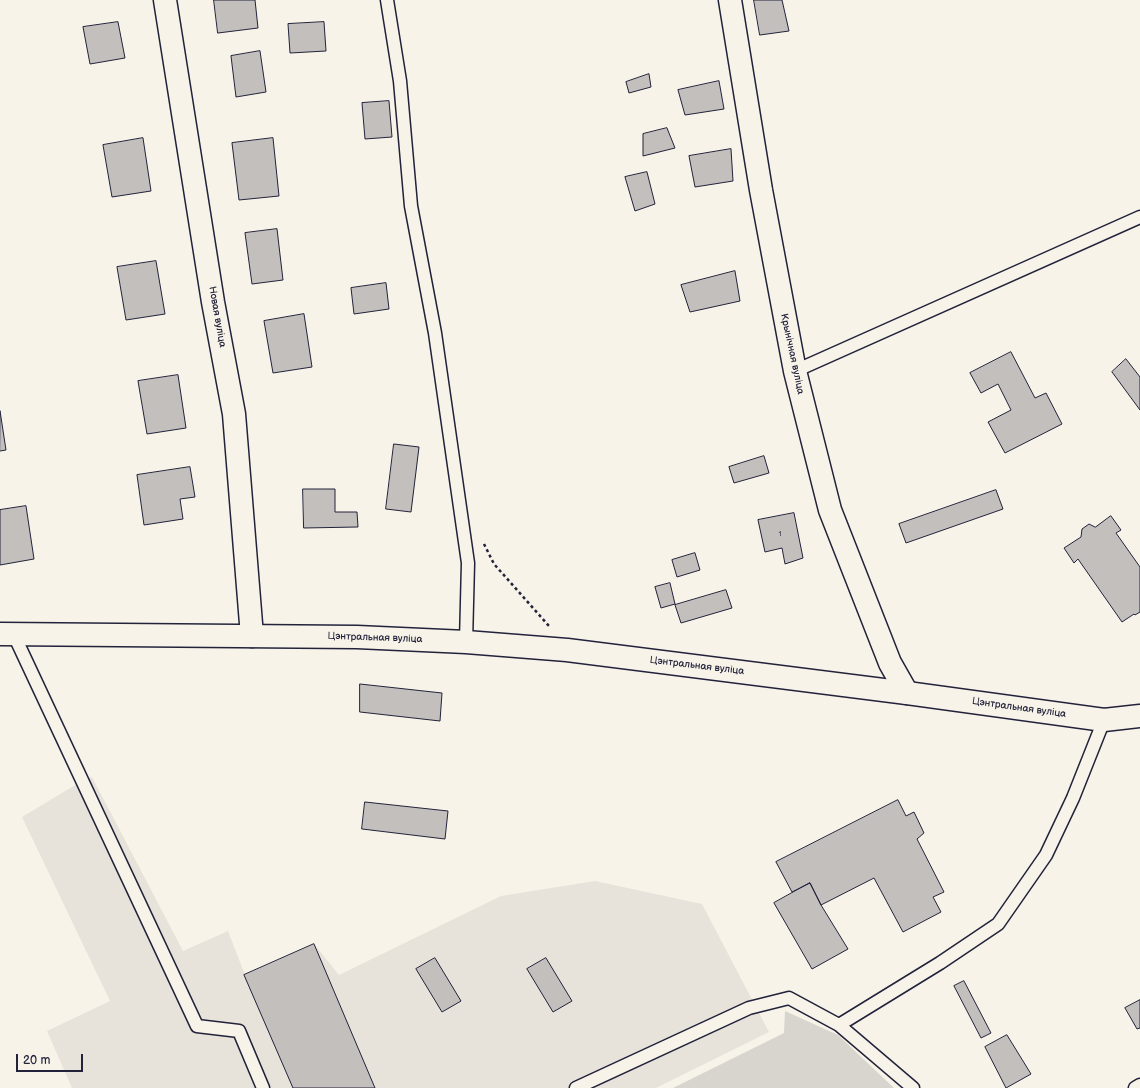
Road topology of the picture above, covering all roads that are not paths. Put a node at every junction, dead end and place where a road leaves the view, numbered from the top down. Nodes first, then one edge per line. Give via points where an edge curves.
1 (165, 0) edge
2 (386, 0) edge
3 (730, 0) edge
4 (1140, 217) edge
5 (795, 371) junction
6 (7, 634) edge
7 (252, 636) junction
8 (466, 642) junction
9 (907, 693) junction
10 (1140, 716) edge
11 (1104, 720) junction
12 (839, 1025) junction
13 (1140, 1084) edge
14 (264, 1088) edge
15 (576, 1088) edge
16 (913, 1088) edge
17 (1135, 1088) edge

1 - 7 street, Новая вуліца via 213,302 234,414
2 - 8 lane via 400,81 411,206 435,333 468,563
3 - 5 street, Крынічная вуліца via 761,190
4 - 5 lane
5 - 9 street, Крынічная вуліца via 830,510 890,663
6 - 7 street, Цэнтральная вуліца
6 - 14 lane via 197,1026 239,1031
7 - 8 street, Цэнтральная вуліца
8 - 9 street, Цэнтральная вуліца via 567,650
9 - 11 street, Цэнтральная вуліца
10 - 11 street, Цэнтральная вуліца
11 - 12 lane via 1073,798 1046,855 998,924
12 - 15 lane via 789,998 749,1008
12 - 16 lane
13 - 17 lane

